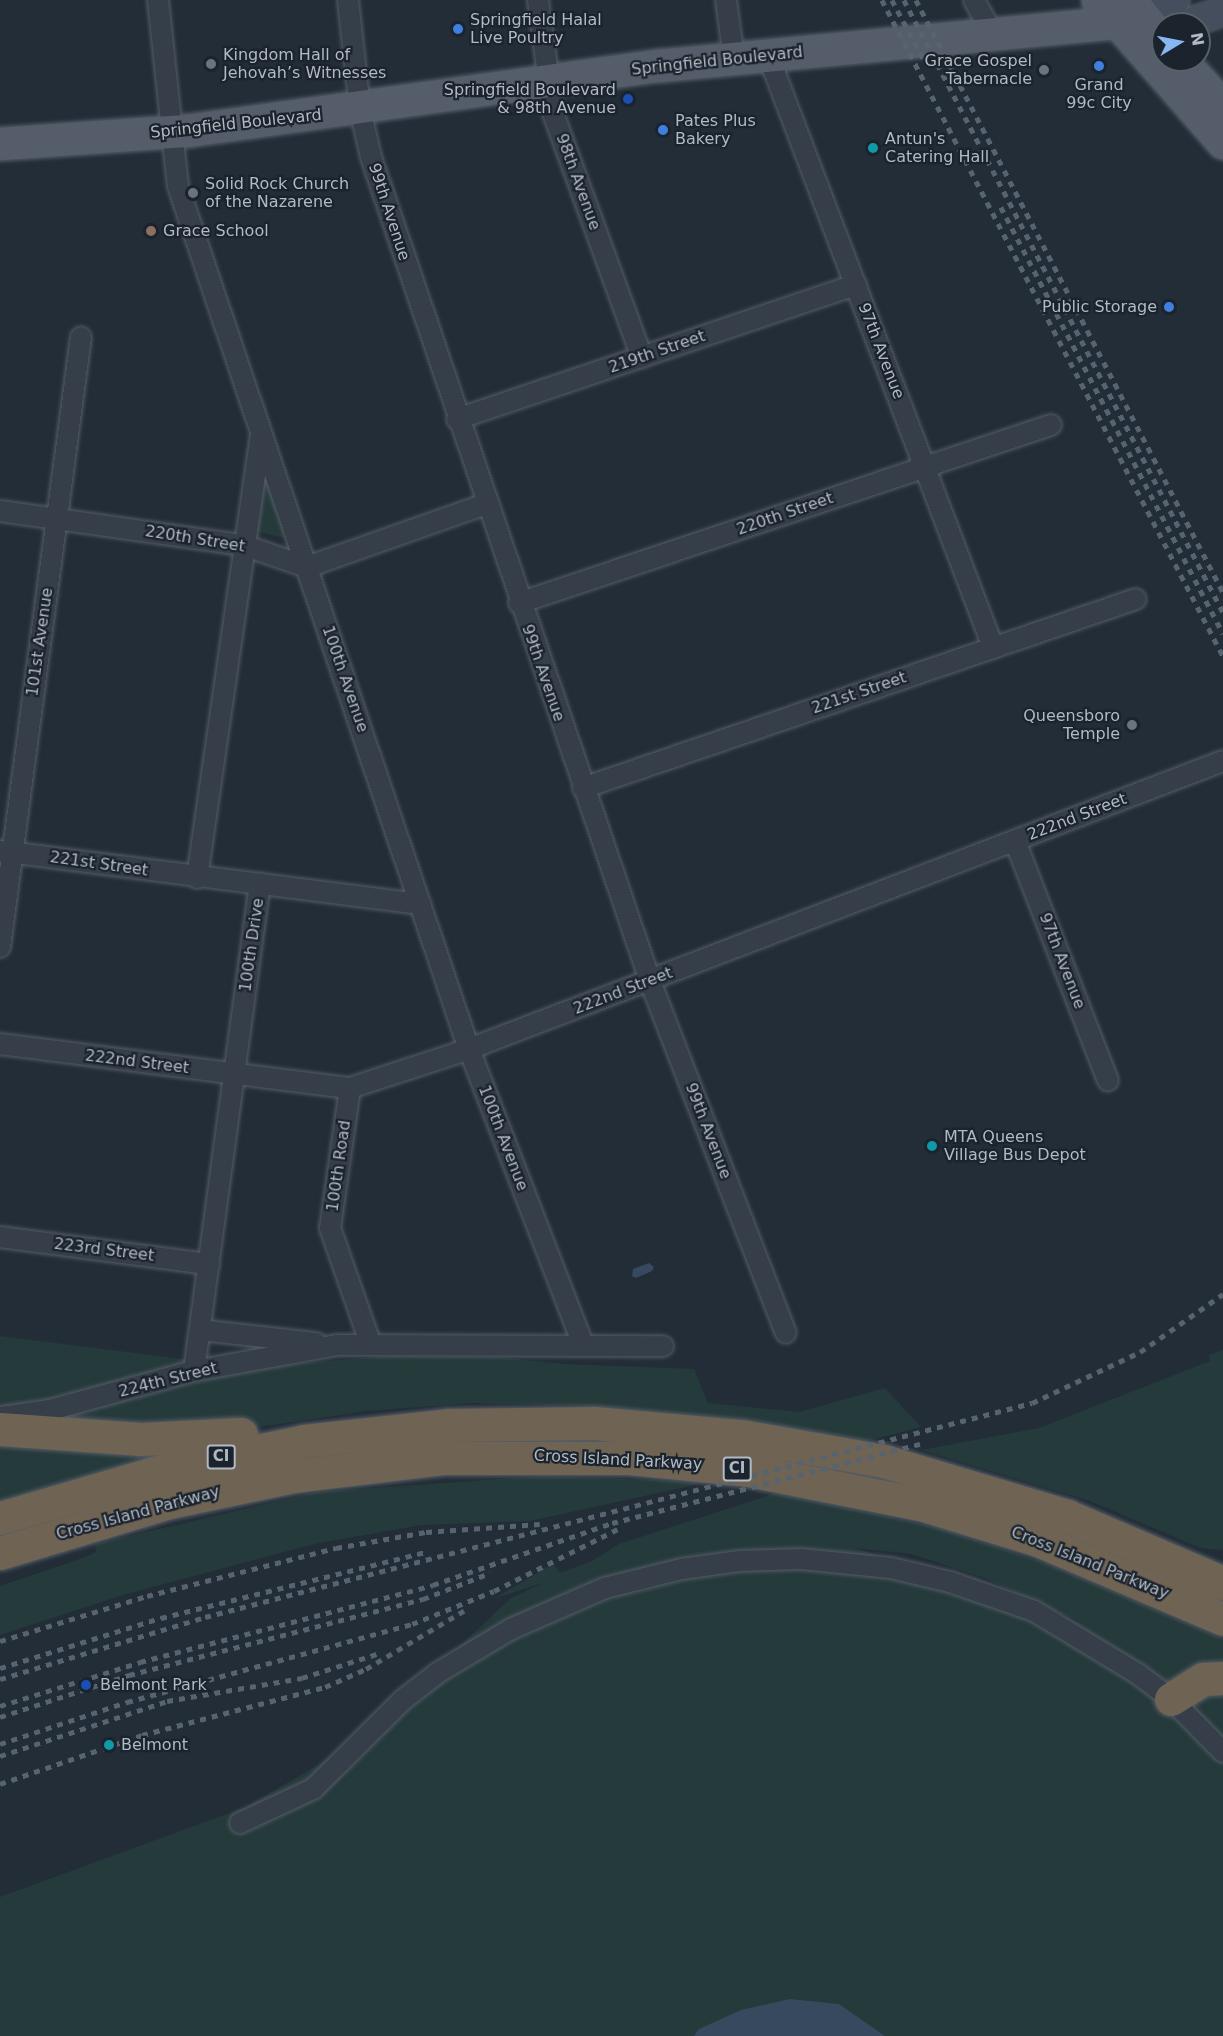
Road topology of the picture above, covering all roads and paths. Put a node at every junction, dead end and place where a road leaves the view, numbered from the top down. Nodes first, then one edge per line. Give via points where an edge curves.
1 (158, 0) edge
2 (348, 0) edge
3 (538, 0) edge
4 (726, 0) edge
5 (974, 0) edge
6 (1175, 0) edge
7 (1137, 19) edge
8 (992, 33) junction
9 (768, 55) junction
10 (734, 58) junction
11 (1192, 72) edge
12 (548, 82) junction
13 (1223, 106) edge
14 (360, 109) junction
15 (172, 132) junction
16 (1223, 143) edge
17 (0, 144) edge
18 (856, 285) junction
19 (81, 337) dead end
20 (642, 357) junction
21 (458, 419) junction
22 (1051, 425) dead end
23 (261, 432) junction
24 (925, 468) junction
25 (486, 504) junction
26 (0, 511) edge
27 (57, 518) junction
28 (243, 545) junction
29 (307, 567) junction
30 (1136, 599) dead end
31 (519, 603) junction
32 (993, 647) junction
33 (1223, 761) edge
34 (583, 788) junction
35 (1015, 841) junction
36 (6, 852) edge
37 (197, 878) junction
38 (260, 884) junction
39 (421, 904) junction
40 (0, 947) edge
41 (650, 981) junction
42 (0, 1044) edge
43 (470, 1049) junction
44 (234, 1074) junction
45 (1108, 1081) dead end
46 (350, 1089) junction
47 (0, 1237) edge
48 (209, 1264) junction
49 (200, 1330) junction
50 (786, 1333) dead end
51 (336, 1345) junction
52 (371, 1345) junction
53 (583, 1346) junction
54 (663, 1346) dead end
55 (194, 1371) junction
56 (0, 1417) edge
57 (448, 1425) junction
58 (0, 1429) edge
59 (169, 1502) junction
60 (1067, 1516) junction
61 (0, 1518) edge
62 (0, 1553) edge
63 (1223, 1558) edge
64 (0, 1570) edge
65 (1223, 1583) edge
66 (1223, 1619) edge
67 (1223, 1678) edge
68 (1171, 1699) junction
69 (1223, 1752) edge
70 (240, 1824) dead end

1 - 15 street, 100th Avenue
2 - 14 street, 99th Avenue
3 - 12 street, 98th Avenue
4 - 10 street
5 - 8 street
6 - 7 main road, Springfield Boulevard
7 - 8 main road, Springfield Boulevard
7 - 16 main road
8 - 9 main road, Springfield Boulevard
9 - 10 main road, Springfield Boulevard
9 - 18 street, 97th Avenue
10 - 12 main road, Springfield Boulevard
11 - 13 main road
12 - 14 main road, Springfield Boulevard
12 - 20 street, 98th Avenue via 553,114
14 - 15 main road, Springfield Boulevard
14 - 21 street, 99th Avenue via 371,157
15 - 17 main road, Springfield Boulevard
15 - 23 street, 100th Avenue via 178,186
18 - 20 street, 219th Street
18 - 24 street, 97th Avenue
19 - 27 street, 101st Avenue
20 - 21 street, 219th Street
21 - 25 street, 99th Avenue
22 - 24 street, 220th Street
23 - 28 street
23 - 29 street, 100th Avenue
24 - 31 street, 220th Street
24 - 32 street, 97th Avenue
25 - 29 street
25 - 31 street, 99th Avenue
26 - 27 street, 220th Street
27 - 28 street, 220th Street
27 - 36 street, 101st Avenue
28 - 29 street, 220th Street
28 - 37 street
29 - 39 street, 100th Avenue
30 - 32 street, 221st Street
31 - 34 street, 99th Avenue
32 - 34 street, 221st Street
33 - 35 street, 222nd Street
34 - 41 street, 99th Avenue
35 - 41 street, 222nd Street
35 - 45 street, 97th Avenue
36 - 37 street, 221st Street
36 - 40 street, 101st Avenue
37 - 38 street, 100th Drive
38 - 39 street
38 - 44 street, 100th Drive
39 - 43 street, 100th Avenue
41 - 43 street, 222nd Street
41 - 50 street, 99th Avenue
42 - 44 street, 222nd Street
43 - 46 street, 222nd Street
43 - 53 street, 100th Avenue
44 - 46 street, 222nd Street
44 - 48 street, 100th Drive
46 - 52 street, 100th Road via 330,1228
47 - 48 street, 223rd Street
48 - 49 street, 100th Drive
49 - 51 street, 224th Street
49 - 55 street, 100th Drive
51 - 52 street, 224th Street
51 - 55 street, 224th Street
52 - 53 street, 224th Street
53 - 54 street, 224th Street
55 - 56 street, 224th Street via 50,1410
57 - 58 highway via 343,1419 229,1436 168,1440
57 - 60 highway, Cross Island Parkway / CI via 594,1423 741,1436 884,1461
57 - 61 highway, Cross Island Parkway / CI via 333,1437 231,1455 115,1483
59 - 62 highway, Cross Island Parkway / CI
59 - 64 highway
59 - 66 highway, Cross Island Parkway / CI via 293,1476 443,1458 571,1455 690,1463 806,1480 924,1505 1038,1540
60 - 63 highway via 1165,1539
60 - 65 highway, Cross Island Parkway / CI
67 - 68 highway via 1203,1679
68 - 69 street
68 - 70 street via 1086,1639 1034,1611 930,1576 863,1564 801,1559 710,1564 605,1588 487,1642 404,1699 313,1789

